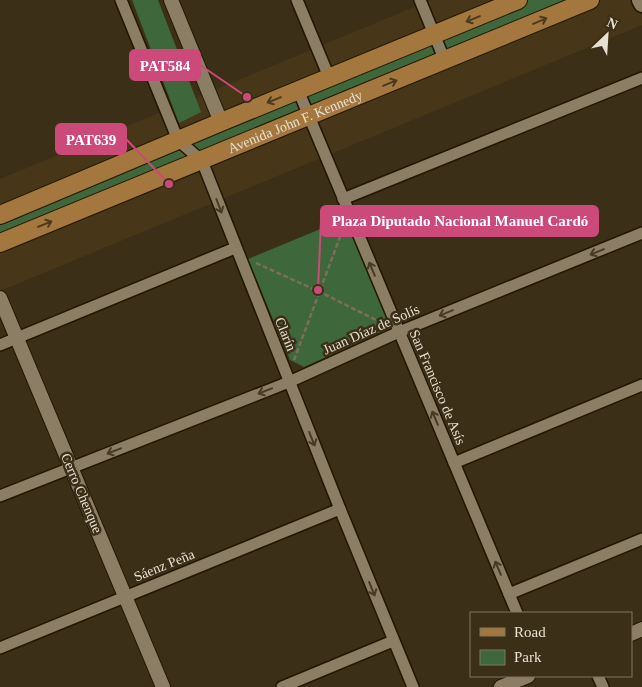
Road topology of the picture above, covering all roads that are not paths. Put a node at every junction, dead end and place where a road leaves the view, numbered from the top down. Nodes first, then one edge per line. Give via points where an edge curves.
1 (121, 0) edge
2 (171, 0) edge
3 (297, 0) edge
4 (420, 0) edge
5 (518, 0) edge
6 (590, 0) edge
7 (640, 0) edge
8 (642, 4) edge
9 (434, 35) junction
10 (445, 61) junction
11 (329, 77) junction
12 (642, 78) edge
13 (298, 90) junction
14 (308, 116) junction
15 (221, 122) junction
16 (178, 140) junction
17 (202, 161) junction
18 (343, 199) junction
19 (0, 215) edge
20 (642, 233) edge
21 (0, 243) edge
22 (236, 248) junction
23 (0, 298) edge
24 (399, 332) junction
25 (17, 338) junction
26 (0, 344) edge
27 (289, 382) junction
28 (642, 384) edge
29 (454, 463) junction
30 (71, 467) junction
31 (0, 496) edge
32 (340, 509) junction
33 (642, 540) edge
34 (509, 594) junction
35 (125, 597) junction
36 (517, 612) edge
37 (393, 641) junction
38 (0, 648) edge
39 (526, 677) edge
40 (163, 687) edge
41 (282, 687) edge
42 (413, 687) edge
43 (501, 687) edge

1 - 16 street, Clarín
2 - 15 street
3 - 11 street
4 - 9 street
5 -> 9 main road, Avenida John F. Kennedy
10 -> 6 main road, Avenida John F. Kennedy
7 - 8 main road
9 - 10 street
9 - 11 main road, Avenida John F. Kennedy
14 -> 10 main road, Avenida John F. Kennedy
11 - 13 main road, Avenida John F. Kennedy
12 - 18 street
13 - 14 street, San Francisco de Asís
13 -> 15 main road, Avenida John F. Kennedy
14 - 17 main road, Avenida John F. Kennedy
14 - 18 street, San Francisco de Asís
15 - 16 main road, Avenida John F. Kennedy
16 - 17 street, Clarín
16 - 19 main road, Avenida John F. Kennedy
21 -> 17 main road, Avenida John F. Kennedy
17 -> 22 street, Clarín
24 -> 18 street, San Francisco de Asís
20 -> 24 street, Juan Díaz de Solís
22 - 25 street
22 - 27 street, Clarín
23 - 25 street, Cerro Chenque
24 - 27 street, Juan Díaz de Solís
29 -> 24 street, San Francisco de Asís
25 - 26 street
25 - 30 street, Cerro Chenque
27 -> 30 street, Juan Díaz de Solís
27 -> 32 street, Clarín
28 - 29 street
34 -> 29 street, San Francisco de Asís
30 - 31 street, Juan Díaz de Solís
30 - 35 street, Cerro Chenque
32 - 35 street, Sáenz Peña
32 -> 37 street, Clarín
33 - 34 street
34 - 36 street, San Francisco de Asís
35 - 38 street, Sáenz Peña
35 - 40 street, Cerro Chenque
37 - 41 street
37 - 42 street, Clarín
39 - 43 street

